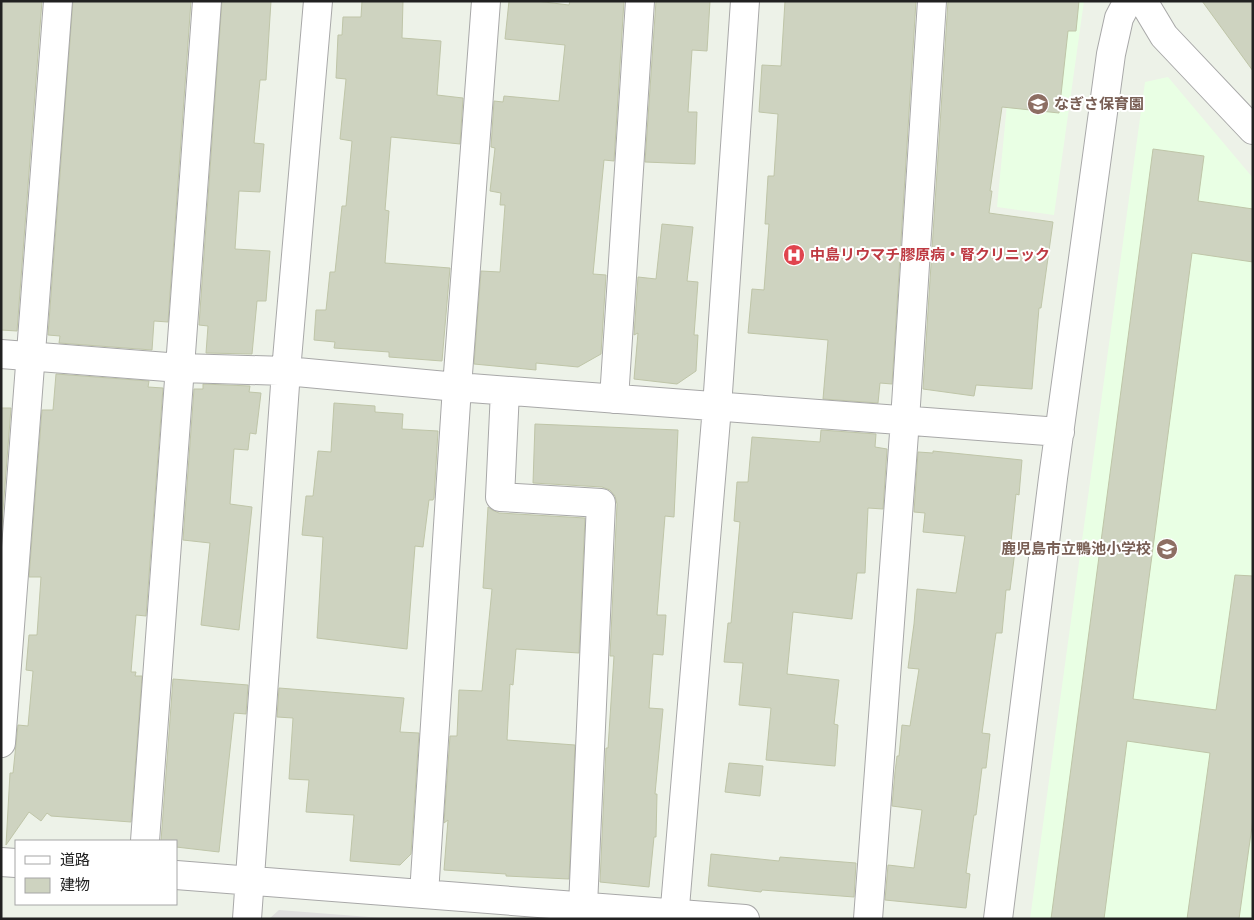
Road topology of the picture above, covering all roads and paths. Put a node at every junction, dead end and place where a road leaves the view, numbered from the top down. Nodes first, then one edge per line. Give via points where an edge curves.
1 (58, 1) edge
2 (207, 1) edge
3 (318, 1) edge
4 (486, 1) edge
5 (640, 1) edge
6 (745, 1) edge
7 (932, 1) edge
8 (1128, 1) edge
9 (1144, 1) edge
10 (1253, 130) edge
11 (1, 354) edge
12 (31, 357) junction
13 (180, 368) junction
14 (286, 371) junction
15 (457, 387) junction
16 (505, 391) junction
17 (614, 399) junction
18 (717, 407) junction
19 (905, 420) junction
20 (1060, 432) junction
21 (1, 743) edge
22 (145, 840) edge
23 (1, 862) edge
24 (15, 863) edge
25 (178, 875) edge
26 (250, 880) junction
27 (424, 894) junction
28 (583, 906) junction
29 (674, 916) edge
30 (247, 919) edge
31 (745, 919) edge
32 (868, 919) edge
33 (998, 919) edge

1 - 12 street
2 - 13 street
3 - 14 street
4 - 15 street
5 - 17 street
6 - 18 street
7 - 19 street
8 - 20 street via 1119,18 1111,54
9 - 10 street via 1164,36
11 - 12 street
12 - 13 street
12 - 21 street
13 - 14 street
13 - 22 street
14 - 15 street
14 - 26 street
15 - 16 street
15 - 27 street
16 - 17 street
16 - 28 street via 500,496 601,504
17 - 18 street
18 - 19 street
18 - 29 street
19 - 20 street
19 - 32 street
20 - 33 street
23 - 24 street
25 - 26 street
26 - 27 street
26 - 30 street
27 - 28 street
28 - 29 street
29 - 31 street

